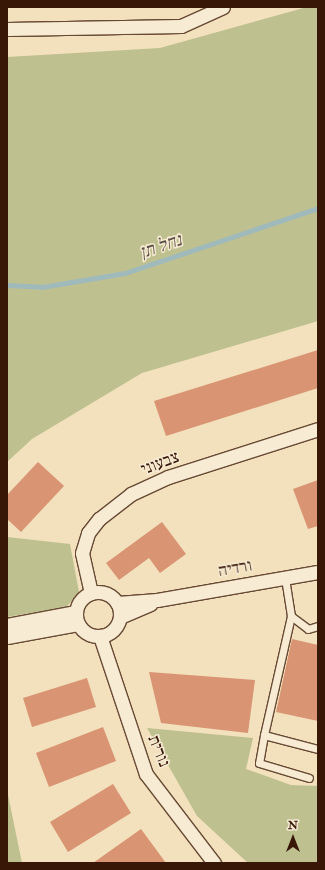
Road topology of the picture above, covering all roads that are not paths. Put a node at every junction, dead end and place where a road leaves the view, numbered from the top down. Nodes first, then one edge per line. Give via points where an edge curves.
1 (223, 7) edge
2 (7, 29) edge
3 (318, 430) edge
4 (318, 572) edge
5 (285, 578) junction
6 (91, 593) junction
7 (157, 600) junction
8 (117, 602) junction
9 (291, 616) junction
10 (120, 617) junction
11 (77, 618) junction
12 (7, 625) edge
13 (318, 626) edge
14 (100, 636) junction
15 (7, 637) edge
16 (264, 735) junction
17 (318, 749) edge
18 (309, 778) dead end
19 (214, 863) edge

1 - 2 street via 181,26
3 - 6 street, צבעוני via 168,478 131,494 99,518 88,533 82,553
4 - 5 street, ורדיה
5 - 7 street, ורדיה
5 - 9 lane
6 - 8 street via 106,594
6 - 11 street via 81,600
7 - 8 street, ורדיה
7 - 10 street, ורדיה
8 - 10 street
9 - 13 lane via 308,629
9 - 16 lane
10 - 14 street via 113,630
11 - 12 street
11 - 14 street via 87,633
11 - 15 street
14 - 19 street, נורית via 146,774
16 - 17 lane
16 - 18 lane via 259,763

